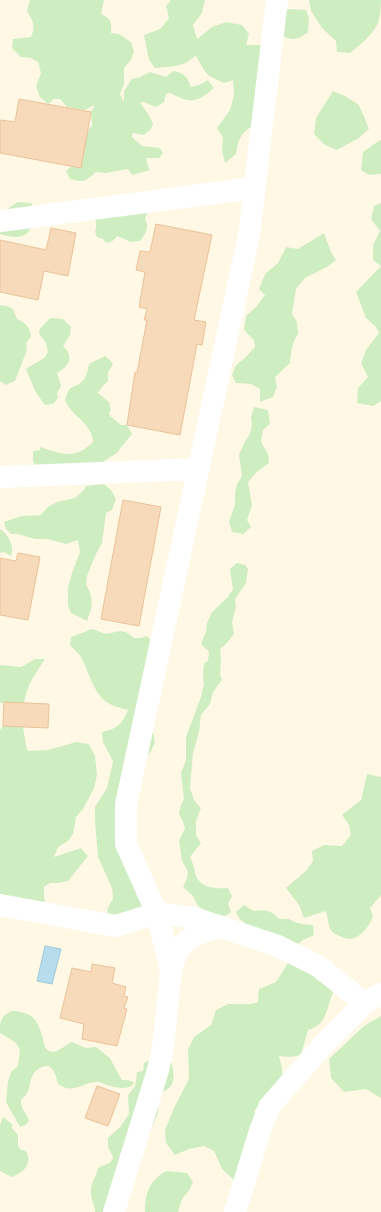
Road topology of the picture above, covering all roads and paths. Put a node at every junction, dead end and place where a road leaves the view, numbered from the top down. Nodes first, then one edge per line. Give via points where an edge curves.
1 (277, 0) edge
2 (254, 188) junction
3 (0, 220) edge
4 (199, 469) junction
5 (0, 477) edge
6 (0, 905) edge
7 (157, 913) junction
8 (223, 927) junction
9 (171, 971) junction
10 (372, 999) edge
11 (114, 1212) edge
12 (235, 1212) edge

1 - 2 street
2 - 3 street
2 - 4 street via 249,235
4 - 5 street
4 - 7 street via 126,804 126,844
6 - 7 street via 116,926
7 - 8 street via 194,918
7 - 9 street
8 - 9 street via 209,929 184,944 177,953
8 - 10 street via 278,946 318,966 346,988
9 - 11 street via 163,1048 158,1070
10 - 12 street via 323,1045 269,1107

